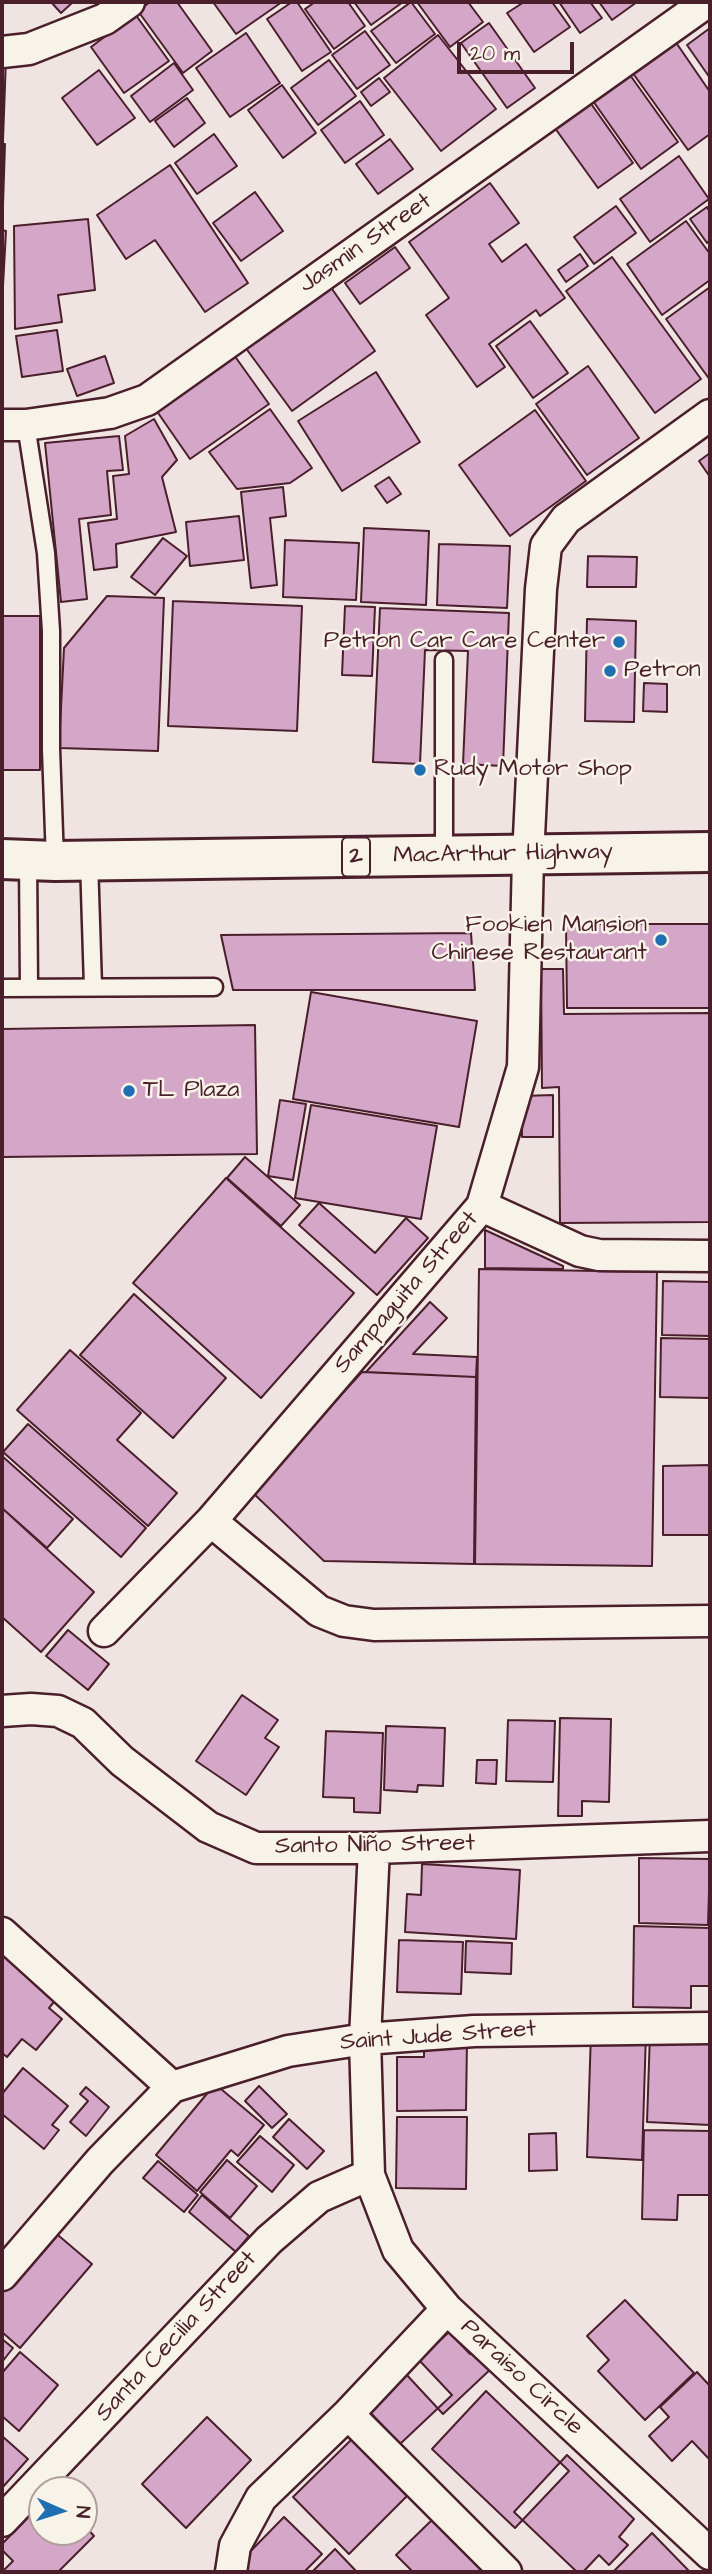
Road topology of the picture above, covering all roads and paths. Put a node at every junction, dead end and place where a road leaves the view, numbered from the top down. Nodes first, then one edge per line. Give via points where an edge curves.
1 (129, 2) edge
2 (707, 2) edge
3 (2, 52) edge
4 (710, 415) edge
5 (14, 425) edge
6 (444, 660) dead end
7 (710, 852) edge
8 (444, 855) junction
9 (528, 857) junction
10 (43, 860) edge
11 (93, 987) junction
12 (214, 987) dead end
13 (2, 988) edge
14 (29, 988) junction
15 (482, 1206) junction
16 (710, 1256) edge
17 (211, 1521) junction
18 (710, 1621) edge
19 (104, 1631) dead end
20 (2, 1711) edge
21 (710, 1836) edge
22 (374, 1847) junction
23 (2, 1933) edge
24 (710, 2028) edge
25 (365, 2039) junction
26 (172, 2087) junction
27 (369, 2175) junction
28 (2, 2275) edge
29 (447, 2309) junction
30 (348, 2414) junction
31 (2, 2521) edge
32 (710, 2554) edge
33 (231, 2572) edge
34 (506, 2572) edge

1 - 3 street via 105,19 29,49
2 - 5 street, Jasmin Street via 147,400 110,413
4 - 9 street, Sampaguita Street via 566,519 546,546
5 - 10 lane via 46,553 51,749
6 - 8 lane
7 - 9 highway, MacArthur Highway / 2
8 - 9 highway, MacArthur Highway / 2
8 - 10 highway, MacArthur Highway / 2
9 - 15 street, Sampaguita Street via 523,1067
10 - 11 lane
10 - 14 lane
11 - 12 lane
11 - 14 lane
13 - 14 lane
15 - 16 street via 580,1251
15 - 17 street, Sampaguita Street
17 - 18 street via 319,1611 344,1621 374,1625
17 - 19 street, Sampaguita Street
20 - 22 street, Santo Niño Street via 58,1711 83,1723 121,1761 208,1827 256,1848
21 - 22 street, Santo Niño Street
22 - 25 street, Paraiso Circle
23 - 26 street
24 - 25 street, Saint Jude Street via 474,2031
25 - 26 street, Saint Jude Street via 288,2051
25 - 27 street, Paraiso Circle
26 - 28 street via 100,2161
27 - 29 street, Paraiso Circle via 398,2250
27 - 31 street, Santa Cecilia Street via 318,2197 269,2240
29 - 30 street
29 - 32 street, Paraiso Circle
30 - 33 street via 261,2498 235,2546
30 - 34 street

